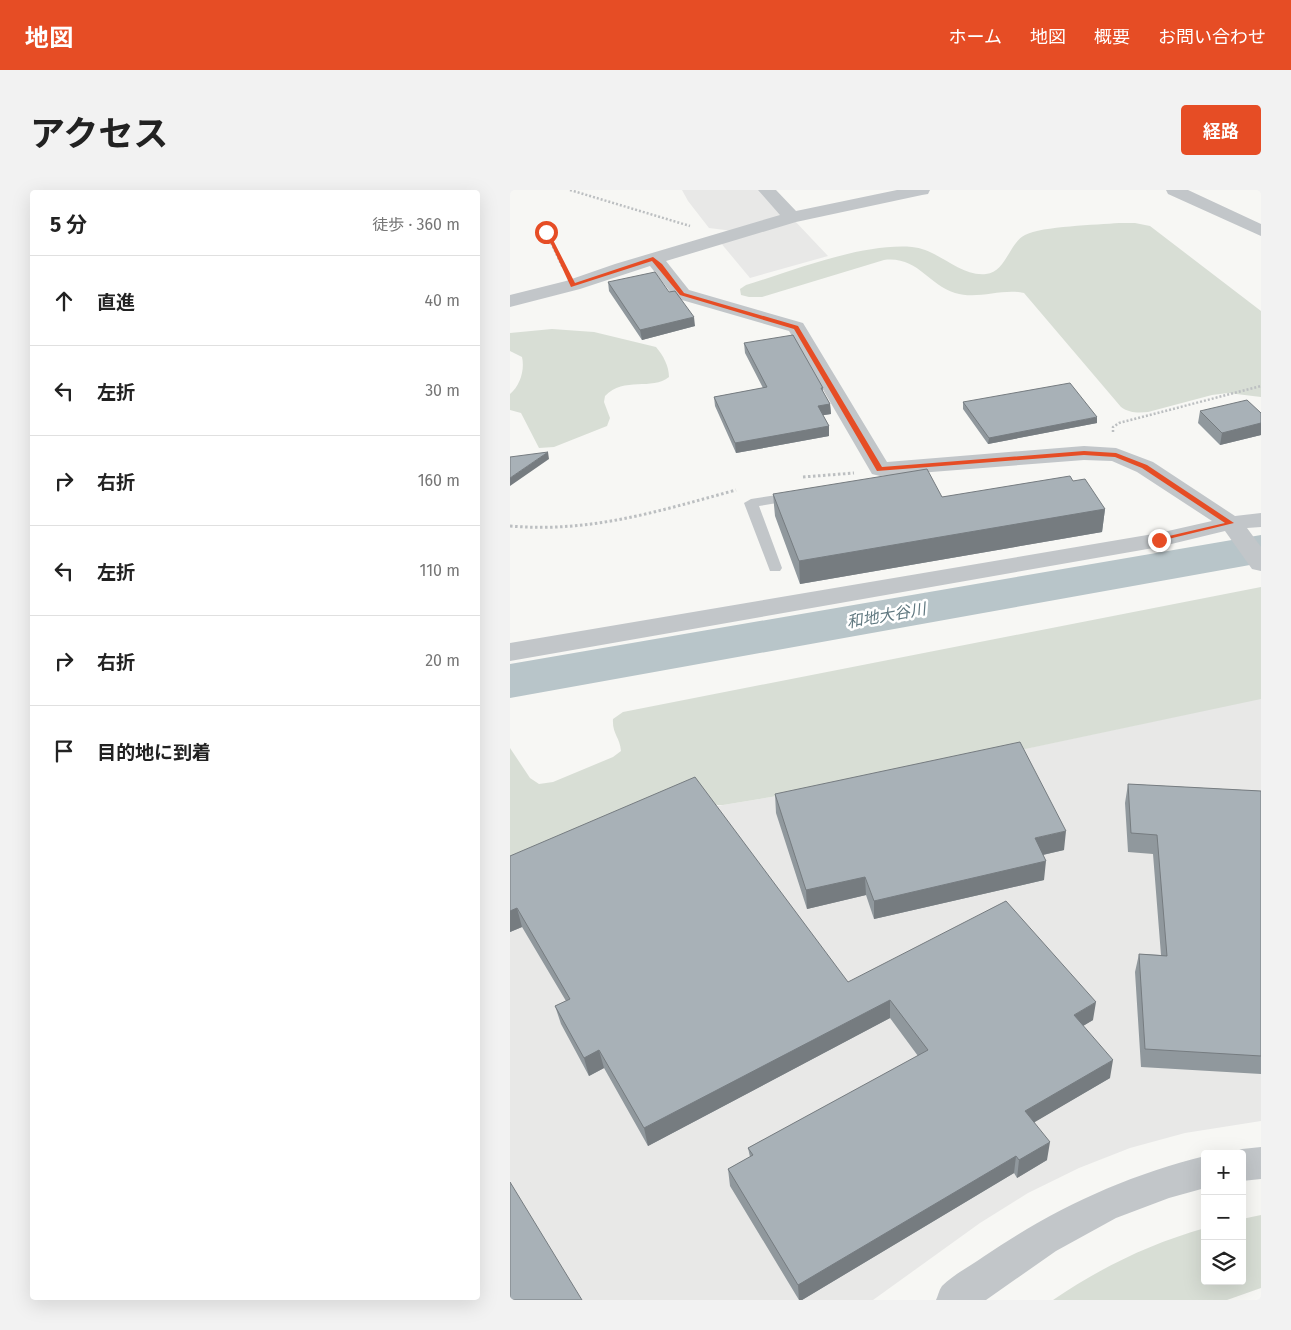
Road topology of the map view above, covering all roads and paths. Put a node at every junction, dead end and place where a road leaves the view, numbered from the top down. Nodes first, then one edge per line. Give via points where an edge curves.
1 (570, 190) edge
2 (766, 190) edge
3 (922, 190) edge
4 (1174, 190) edge
5 (792, 217) junction
6 (1261, 231) edge
7 (546, 232) dead end
8 (726, 237) junction
9 (653, 259) junction
10 (573, 285) junction
11 (510, 301) edge
12 (1261, 386) edge
13 (1115, 425) dead end
14 (883, 476) junction
15 (800, 478) dead end
16 (745, 488) dead end
17 (810, 494) edge
18 (1261, 520) edge
19 (510, 526) edge
20 (1233, 526) junction
21 (1261, 564) edge
22 (775, 568) dead end
23 (510, 652) edge
24 (1261, 1163) edge
25 (1246, 1165) edge
26 (1201, 1173) edge
27 (955, 1300) edge

1 - 8 path via 720,232
2 - 5 street
3 - 5 street
4 - 6 street
5 - 8 street
7 - 10 path
8 - 9 street
9 - 10 street
9 - 14 street via 682,294 796,327
10 - 11 street
12 - 13 path
14 - 15 path via 870,472
14 - 20 street via 1084,453 1116,455 1145,467
16 - 19 path via 582,528
17 - 22 lane via 751,503
18 - 20 street
20 - 21 street
20 - 23 street
24 - 25 street
26 - 27 street via 1151,1187 1054,1230

